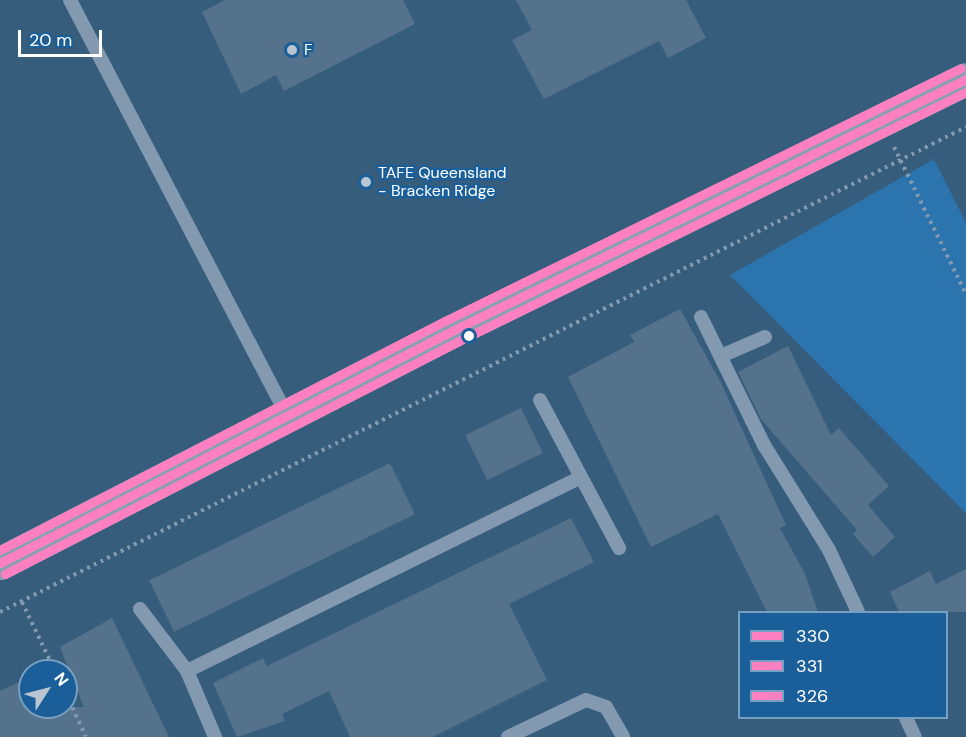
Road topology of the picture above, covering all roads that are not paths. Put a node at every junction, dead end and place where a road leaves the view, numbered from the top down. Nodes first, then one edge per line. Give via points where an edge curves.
1 (70, 0) edge
2 (966, 79) edge
3 (701, 317) dead end
4 (765, 337) dead end
5 (721, 356) junction
6 (540, 400) dead end
7 (287, 415) junction
8 (578, 479) junction
9 (619, 548) dead end
10 (0, 563) edge
11 (141, 609) dead end
12 (858, 611) edge
13 (187, 671) junction
14 (907, 719) edge
15 (215, 737) edge
16 (508, 737) edge
17 (622, 737) edge
18 (915, 737) edge

1 - 7 lane
2 - 7 main road
3 - 5 lane
4 - 5 lane
5 - 12 lane via 764,445 829,550
6 - 8 lane
7 - 10 main road
8 - 9 lane
8 - 13 lane
11 - 13 lane
13 - 15 lane
14 - 18 lane
16 - 17 lane via 586,700 606,707

